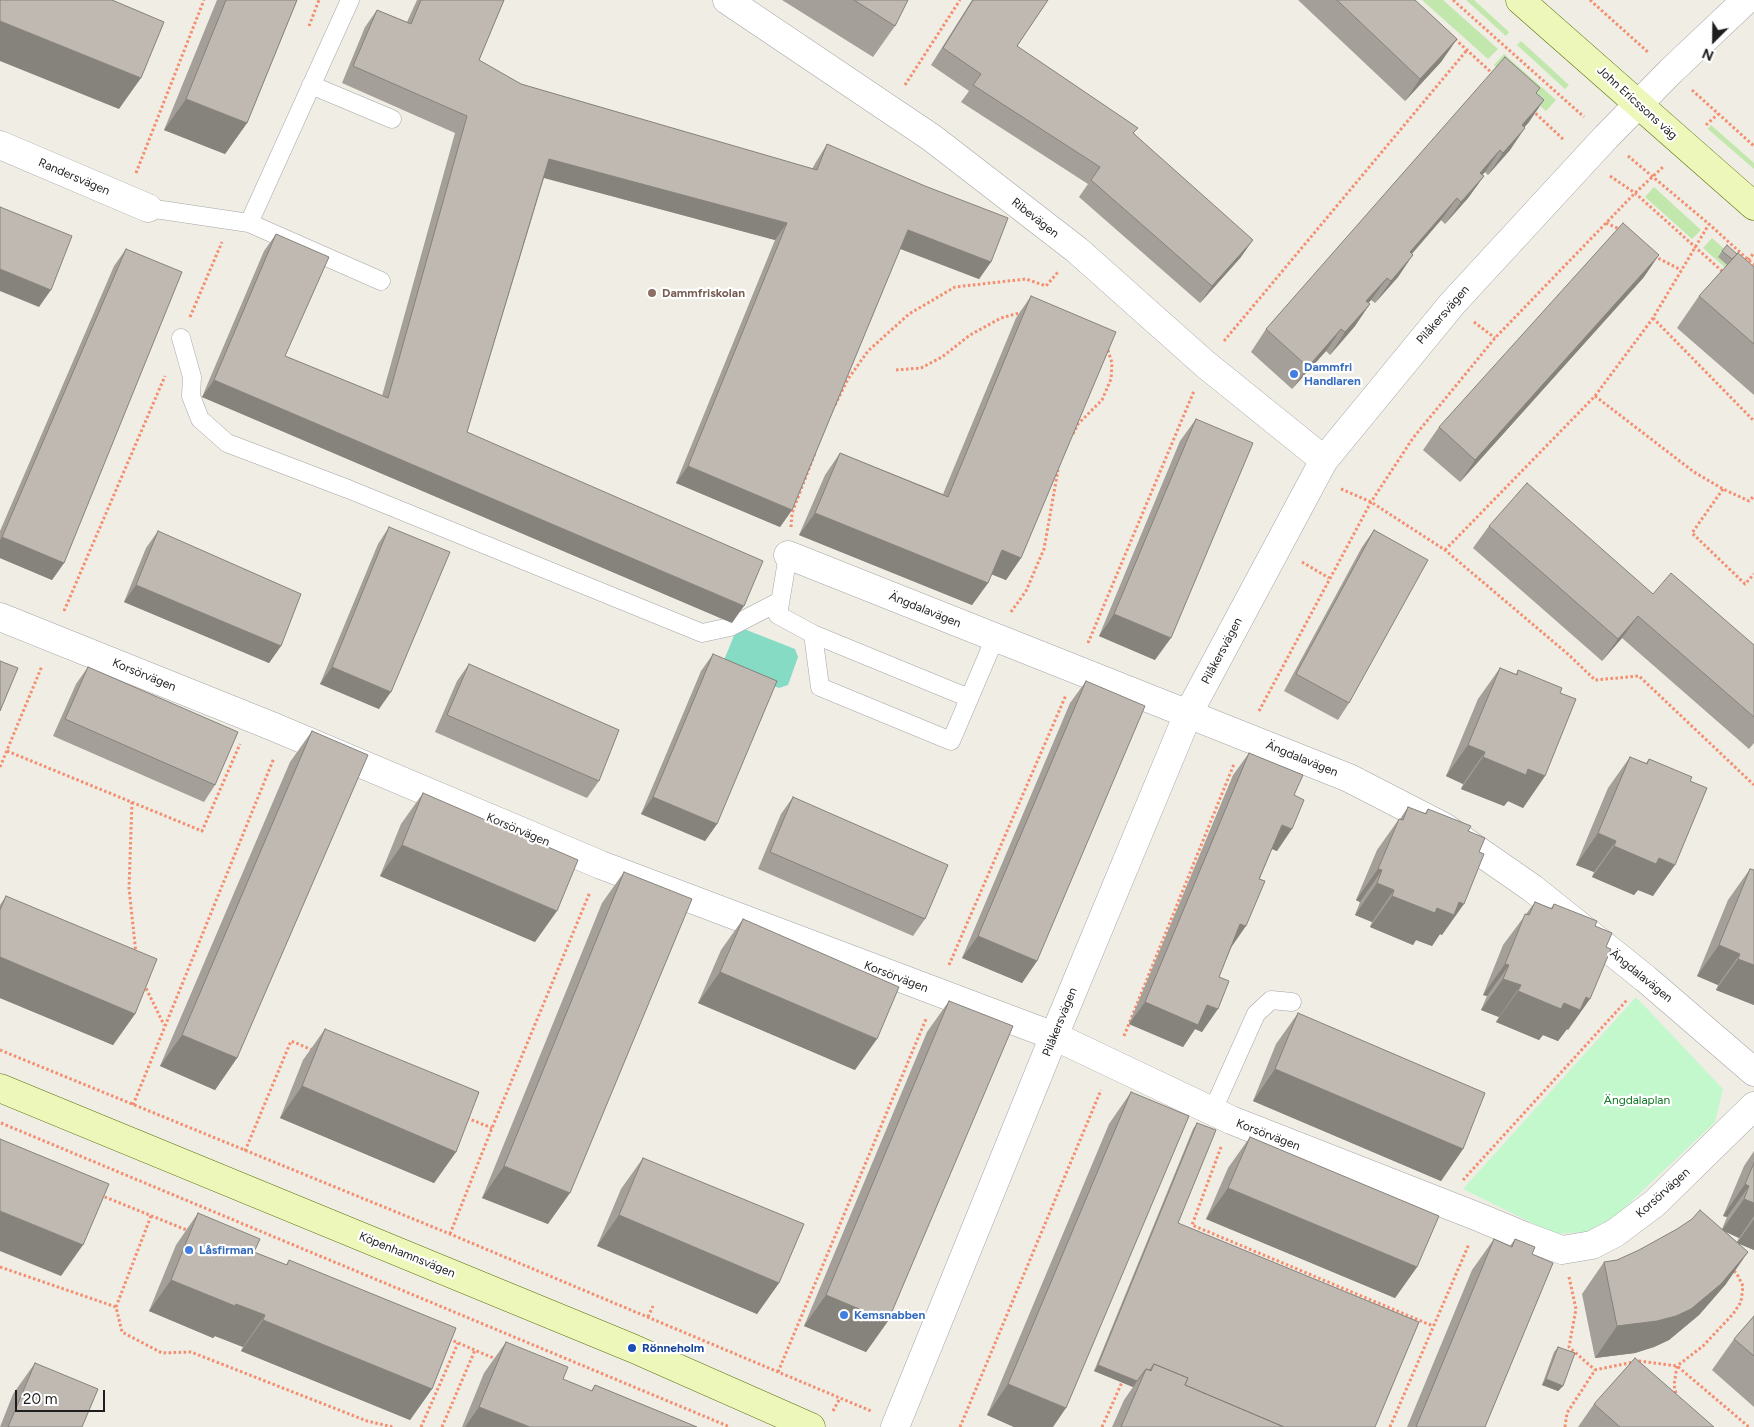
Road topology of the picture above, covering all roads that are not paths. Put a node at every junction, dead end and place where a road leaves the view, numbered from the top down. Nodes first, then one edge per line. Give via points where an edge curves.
1 (350, 0) edge
2 (727, 0) edge
3 (1520, 0) edge
4 (1746, 0) edge
5 (311, 85) junction
6 (1638, 105) junction
7 (392, 120) dead end
8 (0, 146) edge
9 (137, 204) joint
10 (1754, 206) edge
11 (249, 223) junction
12 (381, 282) dead end
13 (181, 338) road end
14 (1319, 468) junction
15 (788, 555) joint
16 (780, 601) junction
17 (0, 617) edge
18 (814, 634) junction
19 (995, 638) junction
20 (969, 698) junction
21 (1188, 714) junction
22 (1292, 1002) dead end
23 (1054, 1036) junction
24 (1754, 1072) edge
25 (0, 1088) edge
26 (1754, 1106) edge
27 (1222, 1116) junction
28 (896, 1425) edge
29 (811, 1427) edge

1 - 5 lane
2 - 14 street, Ribevägen via 890,108 1077,250
3 - 6 street, John Ericssons väg
4 - 6 street, Pilåkersvägen
5 - 7 lane
5 - 11 lane
6 - 10 street, John Ericssons väg
6 - 14 street, Pilåkersvägen via 1452,304
8 - 9 street, Randersvägen
9 - 11 lane
11 - 12 lane
13 - 16 lane via 192,378 191,396 200,419 227,443 702,633 730,627
14 - 21 street, Pilåkersvägen
15 - 16 lane
15 - 19 street, Ängdalavägen
16 - 18 lane via 778,615
17 - 23 street, Korsörvägen via 252,718 601,865
18 - 20 lane
18 - 20 lane via 820,687 846,698 951,740
19 - 20 lane
19 - 21 street, Ängdalavägen
21 - 23 street, Pilåkersvägen
21 - 24 street, Ängdalavägen via 1349,778 1444,827 1532,888 1646,979
22 - 27 lane via 1271,1000 1256,1014
23 - 27 street, Korsörvägen
23 - 28 street, Pilåkersvägen
25 - 29 street, Köpenhamnsvägen via 632,1348
26 - 27 street, Korsörvägen via 1656,1203 1592,1245 1562,1250

